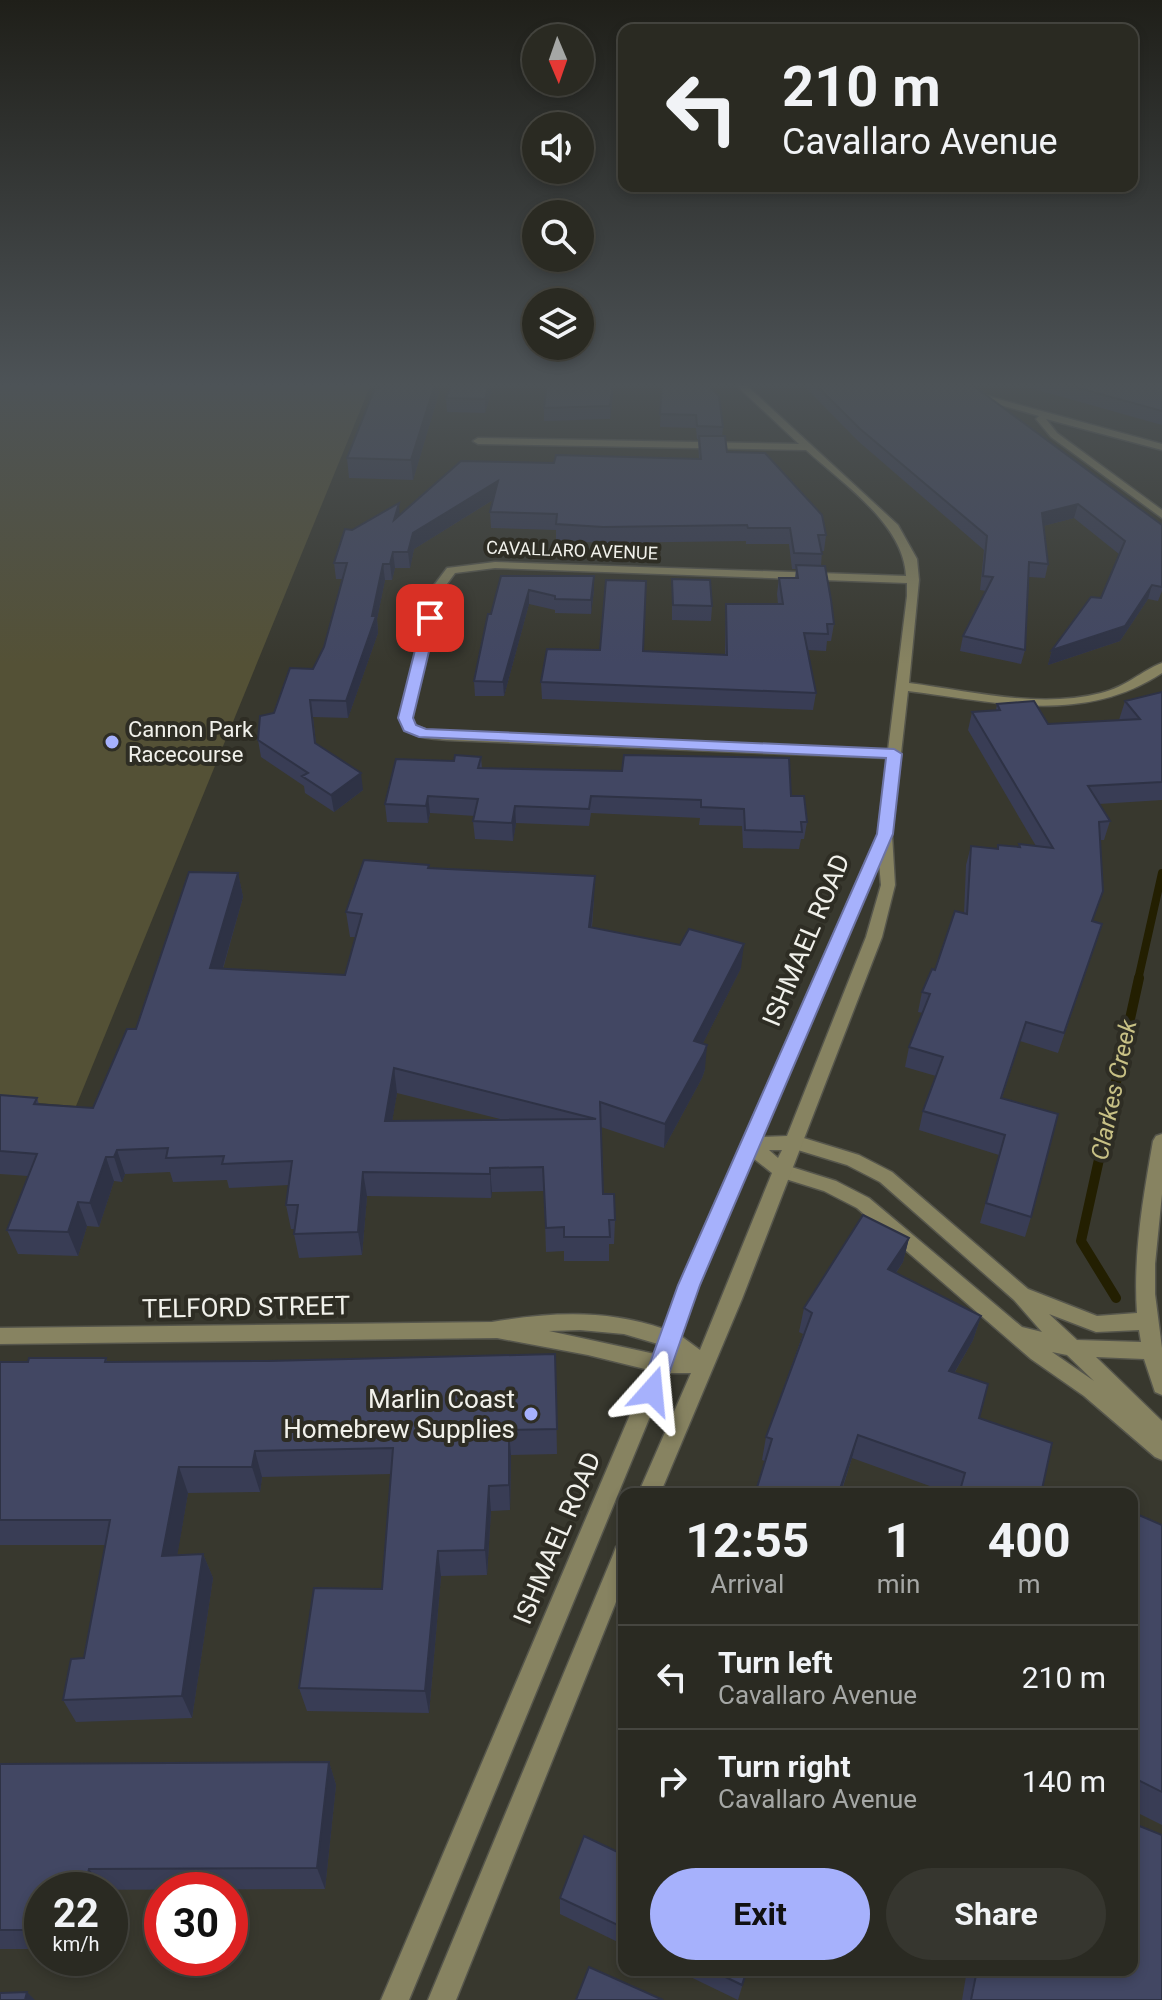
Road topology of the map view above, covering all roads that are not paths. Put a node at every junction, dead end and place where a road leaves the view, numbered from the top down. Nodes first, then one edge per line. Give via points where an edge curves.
1 (842, 477) edge
2 (1111, 477) edge
3 (1162, 515) edge
4 (913, 580) junction
5 (1162, 667) edge
6 (902, 686) junction
7 (894, 754) junction
8 (885, 834) junction
9 (1162, 1141) edge
10 (794, 1142) junction
11 (750, 1145) junction
12 (782, 1171) junction
13 (1021, 1294) junction
14 (1148, 1321) junction
15 (492, 1330) junction
16 (1015, 1334) junction
17 (0, 1336) edge
18 (668, 1339) junction
19 (1071, 1348) junction
20 (1152, 1351) junction
21 (660, 1364) junction
22 (703, 1364) junction
23 (1162, 1386) edge
24 (1162, 1436) edge
25 (1162, 1450) edge
26 (651, 1488) edge
27 (618, 1570) edge
28 (395, 2000) edge
29 (442, 2000) edge

1 - 4 street, ISHMAEL ROAD via 893,525 908,550
2 - 3 street
4 - 6 street, ISHMAEL ROAD
4 - 7 street, CAVALLARO AVENUE via 495,565 451,570 438,588 405,718 409,727 424,734 447,736
5 - 6 street via 1126,691 1086,700 1040,702
6 - 7 street, ISHMAEL ROAD
7 - 8 street, ISHMAEL ROAD
8 - 10 street, ISHMAEL ROAD via 888,885 878,925
8 - 11 street, ISHMAEL ROAD
9 - 14 street via 1145,1242
10 - 11 street
10 - 12 street, ISHMAEL ROAD
10 - 13 street via 881,1173
11 - 12 street
11 - 18 street, ISHMAEL ROAD
12 - 16 street via 863,1203
12 - 22 street, ISHMAEL ROAD
13 - 14 street via 1096,1324
13 - 19 street
14 - 20 street
15 - 17 street, TELFORD STREET
15 - 18 street, TELFORD STREET via 569,1321
15 - 21 street, TELFORD STREET
16 - 19 street
16 - 25 street
18 - 21 street, ISHMAEL ROAD
18 - 22 street
19 - 20 street
19 - 24 street
20 - 23 street
21 - 22 street, TELFORD STREET
21 - 28 street, ISHMAEL ROAD
22 - 26 street, ISHMAEL ROAD
27 - 29 street

